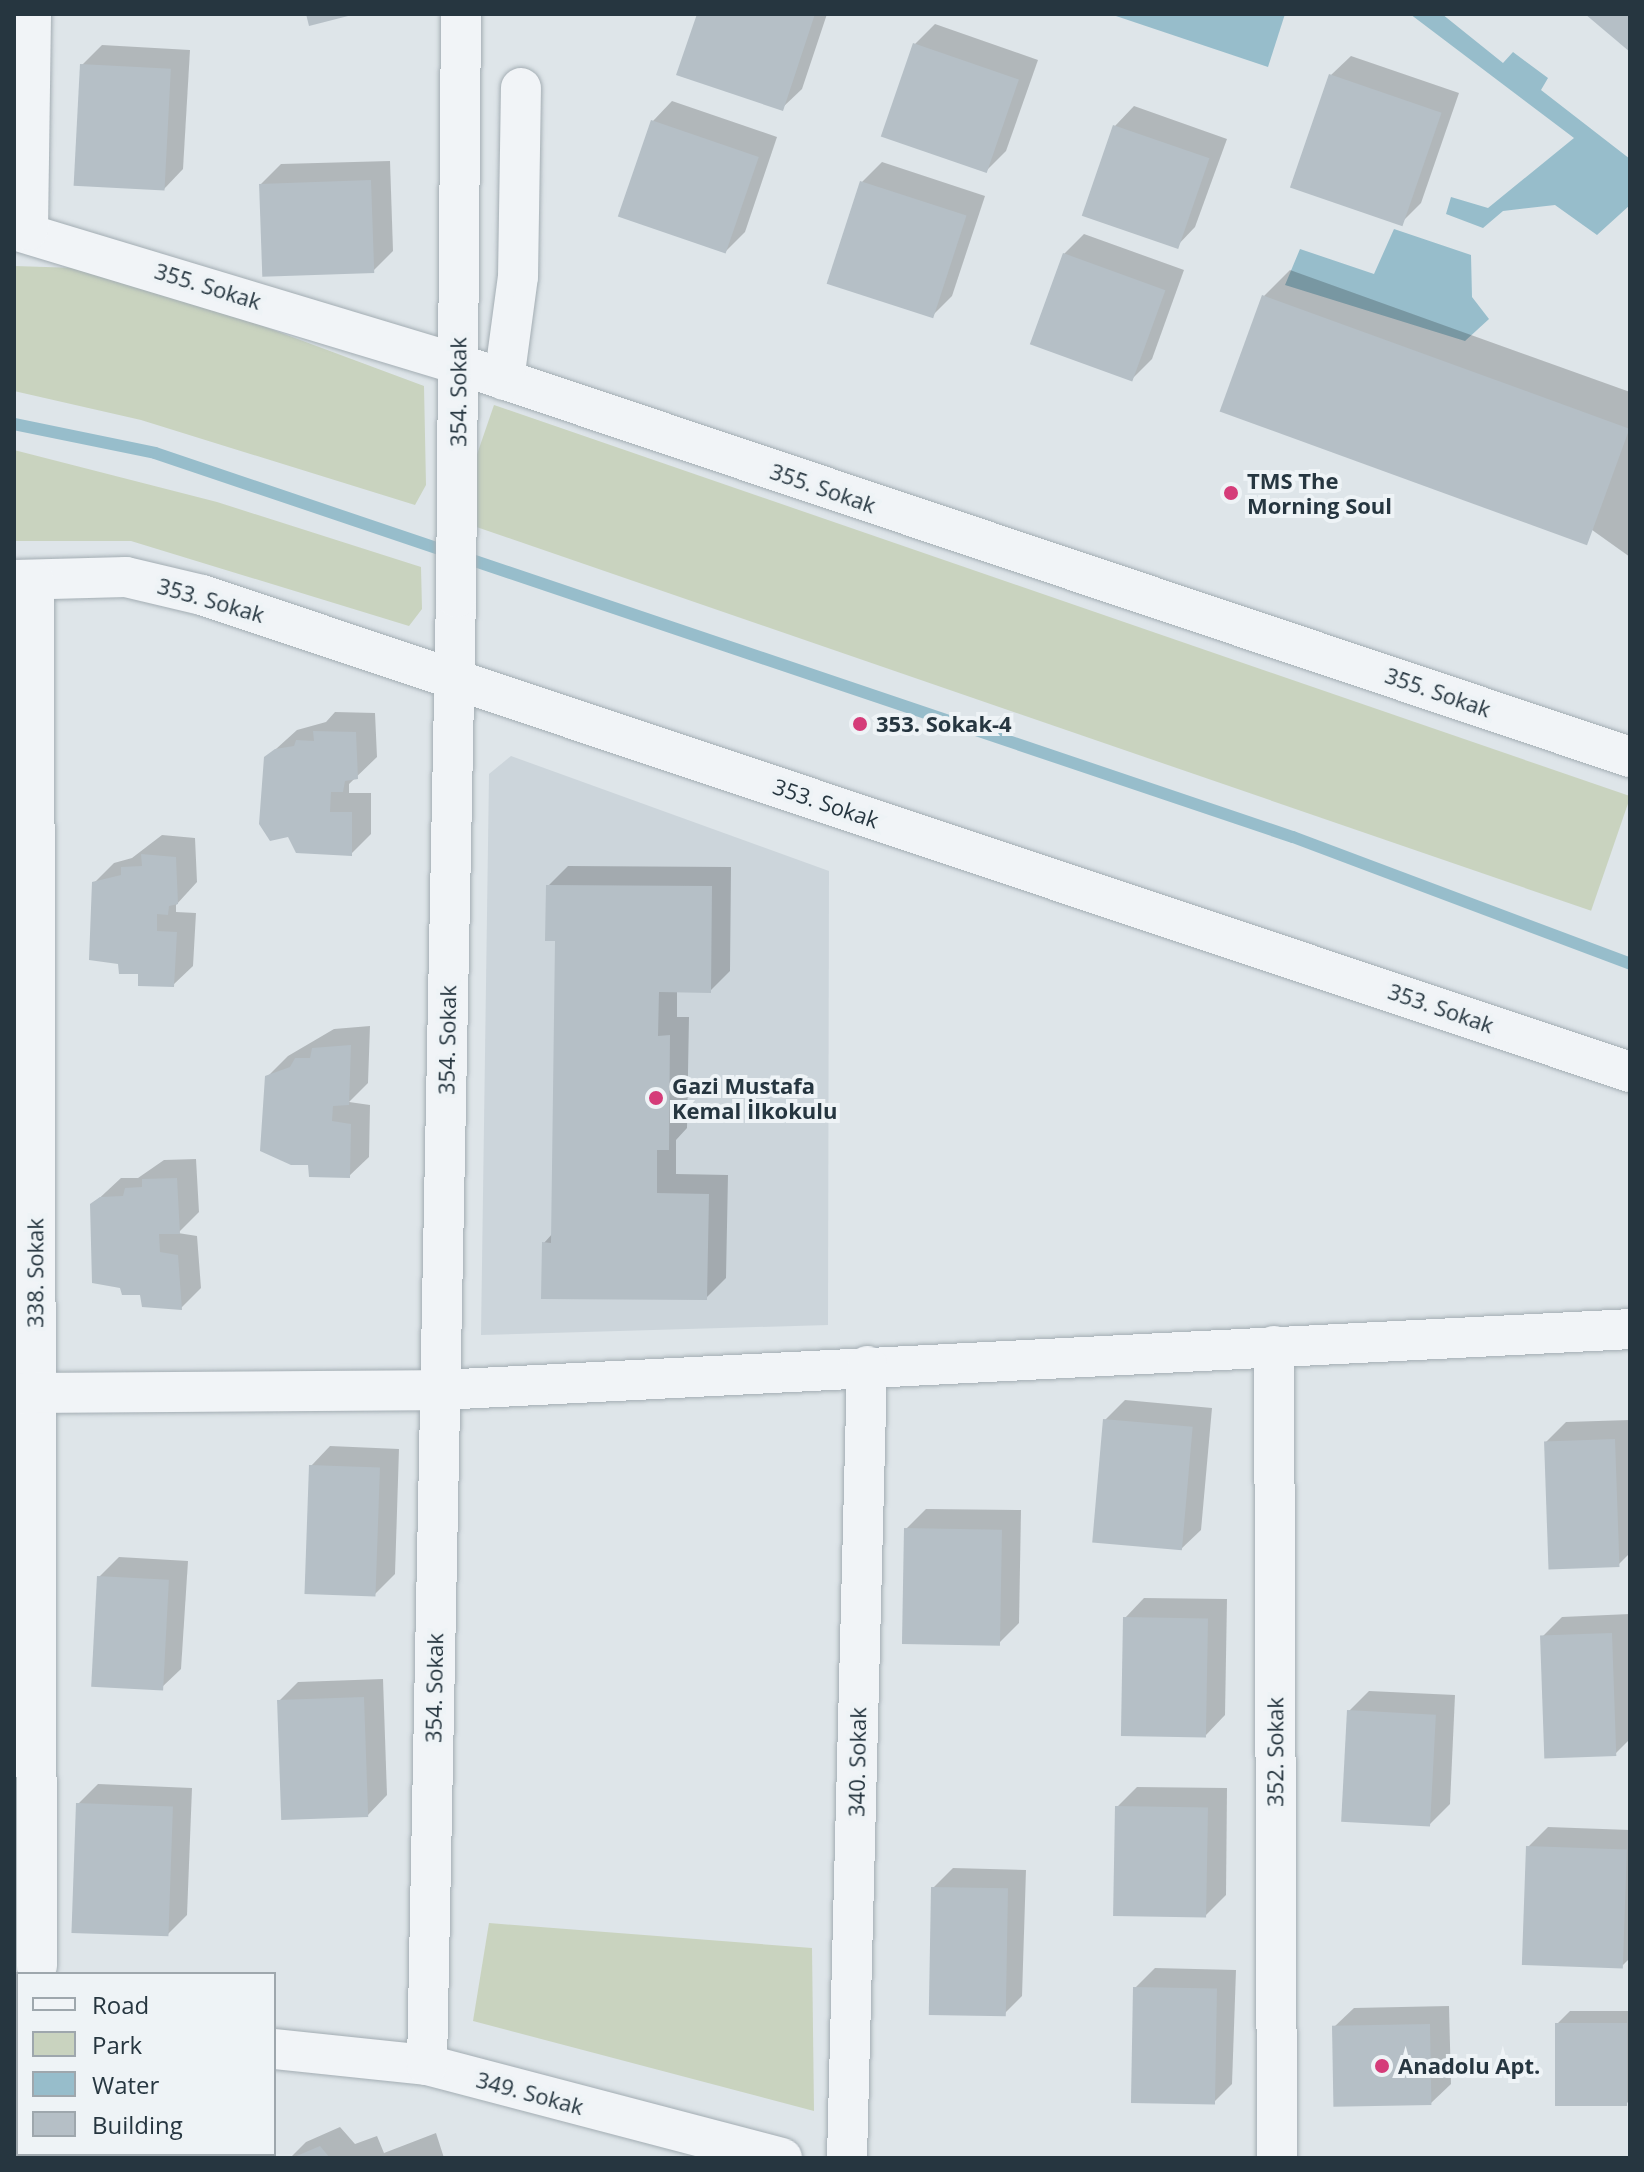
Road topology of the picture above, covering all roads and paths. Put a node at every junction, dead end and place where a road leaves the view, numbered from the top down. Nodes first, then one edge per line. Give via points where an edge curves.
1 (31, 14) edge
2 (461, 14) edge
3 (521, 88) dead end
4 (21, 230) edge
5 (458, 364) junction
6 (504, 380) junction
7 (24, 580) edge
8 (454, 678) junction
9 (1630, 757) edge
10 (1630, 1072) edge
11 (1630, 1329) edge
12 (1274, 1346) junction
13 (867, 1366) junction
14 (440, 1390) junction
15 (25, 1393) edge
16 (34, 1969) edge
17 (276, 2049) edge
18 (427, 2065) junction
19 (782, 2158) edge
20 (847, 2158) edge
21 (1277, 2158) edge

1 - 4 street
2 - 5 street, 354. Sokak
3 - 6 street via 518,277
4 - 5 street, 355. Sokak
5 - 6 street, 355. Sokak
5 - 8 street, 354. Sokak
6 - 9 street, 355. Sokak
7 - 8 street, 353. Sokak via 126,577 187,591
7 - 15 street, 338. Sokak
8 - 10 street, 353. Sokak
8 - 14 street, 354. Sokak
11 - 12 street
12 - 13 street
12 - 21 street, 352. Sokak
13 - 14 street
13 - 20 street, 340. Sokak
14 - 15 street
14 - 18 street, 354. Sokak
15 - 16 street, 338. Sokak
17 - 18 street, 349. Sokak
18 - 19 street, 349. Sokak

